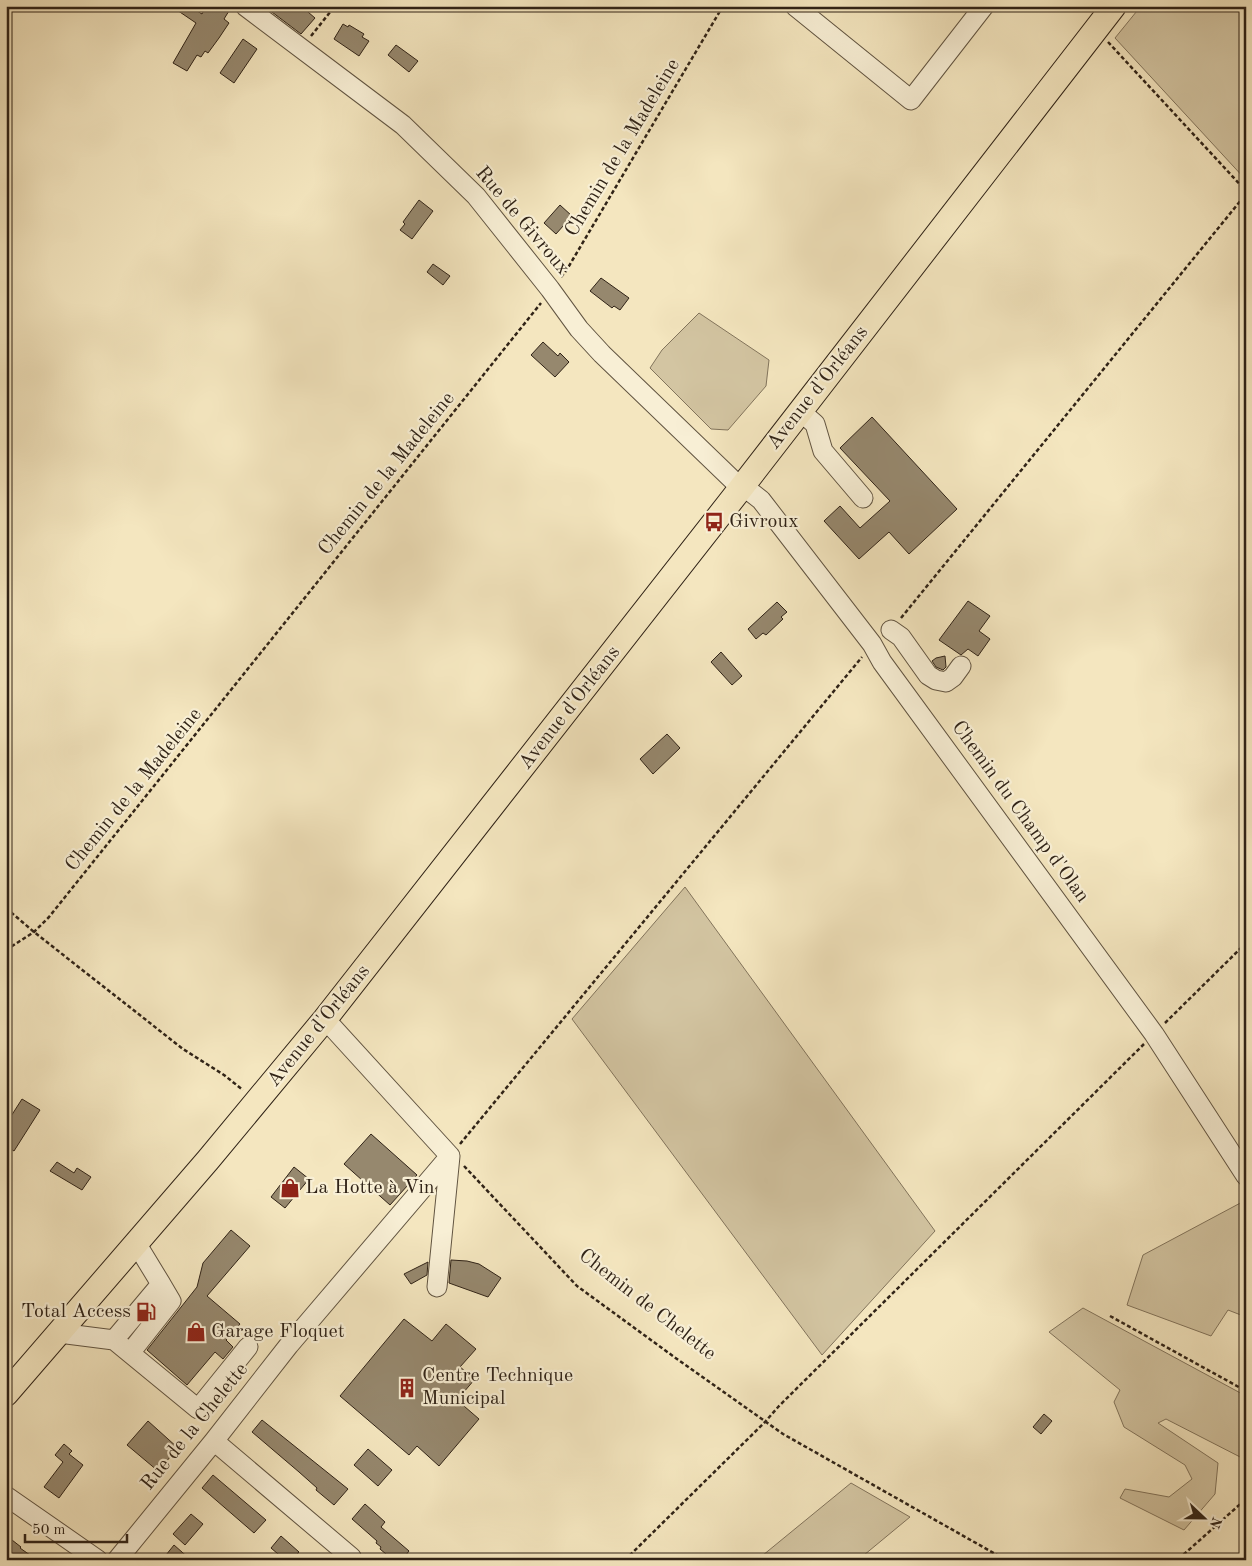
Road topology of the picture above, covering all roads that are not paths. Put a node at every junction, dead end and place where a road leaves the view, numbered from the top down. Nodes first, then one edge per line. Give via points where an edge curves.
1 (246, 6) edge
2 (795, 6) edge
3 (984, 6) edge
4 (1114, 6) edge
5 (800, 411) junction
6 (742, 487) junction
7 (863, 498) dead end
8 (891, 630) road end
9 (960, 666) dead end
10 (325, 1019) junction
11 (450, 1156) junction
12 (1246, 1176) edge
13 (136, 1243) junction
14 (161, 1284) junction
15 (437, 1287) dead end
16 (59, 1333) junction
17 (114, 1340) junction
18 (248, 1347) dead end
19 (130, 1353) junction
20 (6, 1394) edge
21 (214, 1441) junction
22 (6, 1496) edge
23 (98, 1560) edge
24 (116, 1560) edge
25 (350, 1560) edge

1 - 6 street, Rue de Givroux via 403,125 476,196 602,354
2 - 3 street via 911,100
4 - 5 main road, Avenue d'Orléans
5 - 6 main road, Avenue d'Orléans
5 - 7 street via 815,424 823,450
6 - 10 main road, Avenue d'Orléans
6 - 12 street, Chemin du Champ d'Olan via 760,500 872,644 1154,1034
8 - 9 street via 901,638 928,675 936,680 946,682
10 - 11 street
10 - 13 main road, Avenue d'Orléans
11 - 15 street
11 - 21 street, Rue de la Chelette via 289,1345
13 - 14 street
13 - 16 main road, Avenue d'Orléans
14 - 17 street
14 - 19 street via 171,1301
16 - 17 street
16 - 20 main road, Avenue d'Orléans
17 - 19 street
18 - 19 street via 198,1409
21 - 24 street, Rue de la Chelette
21 - 25 street via 351,1557
22 - 23 street

